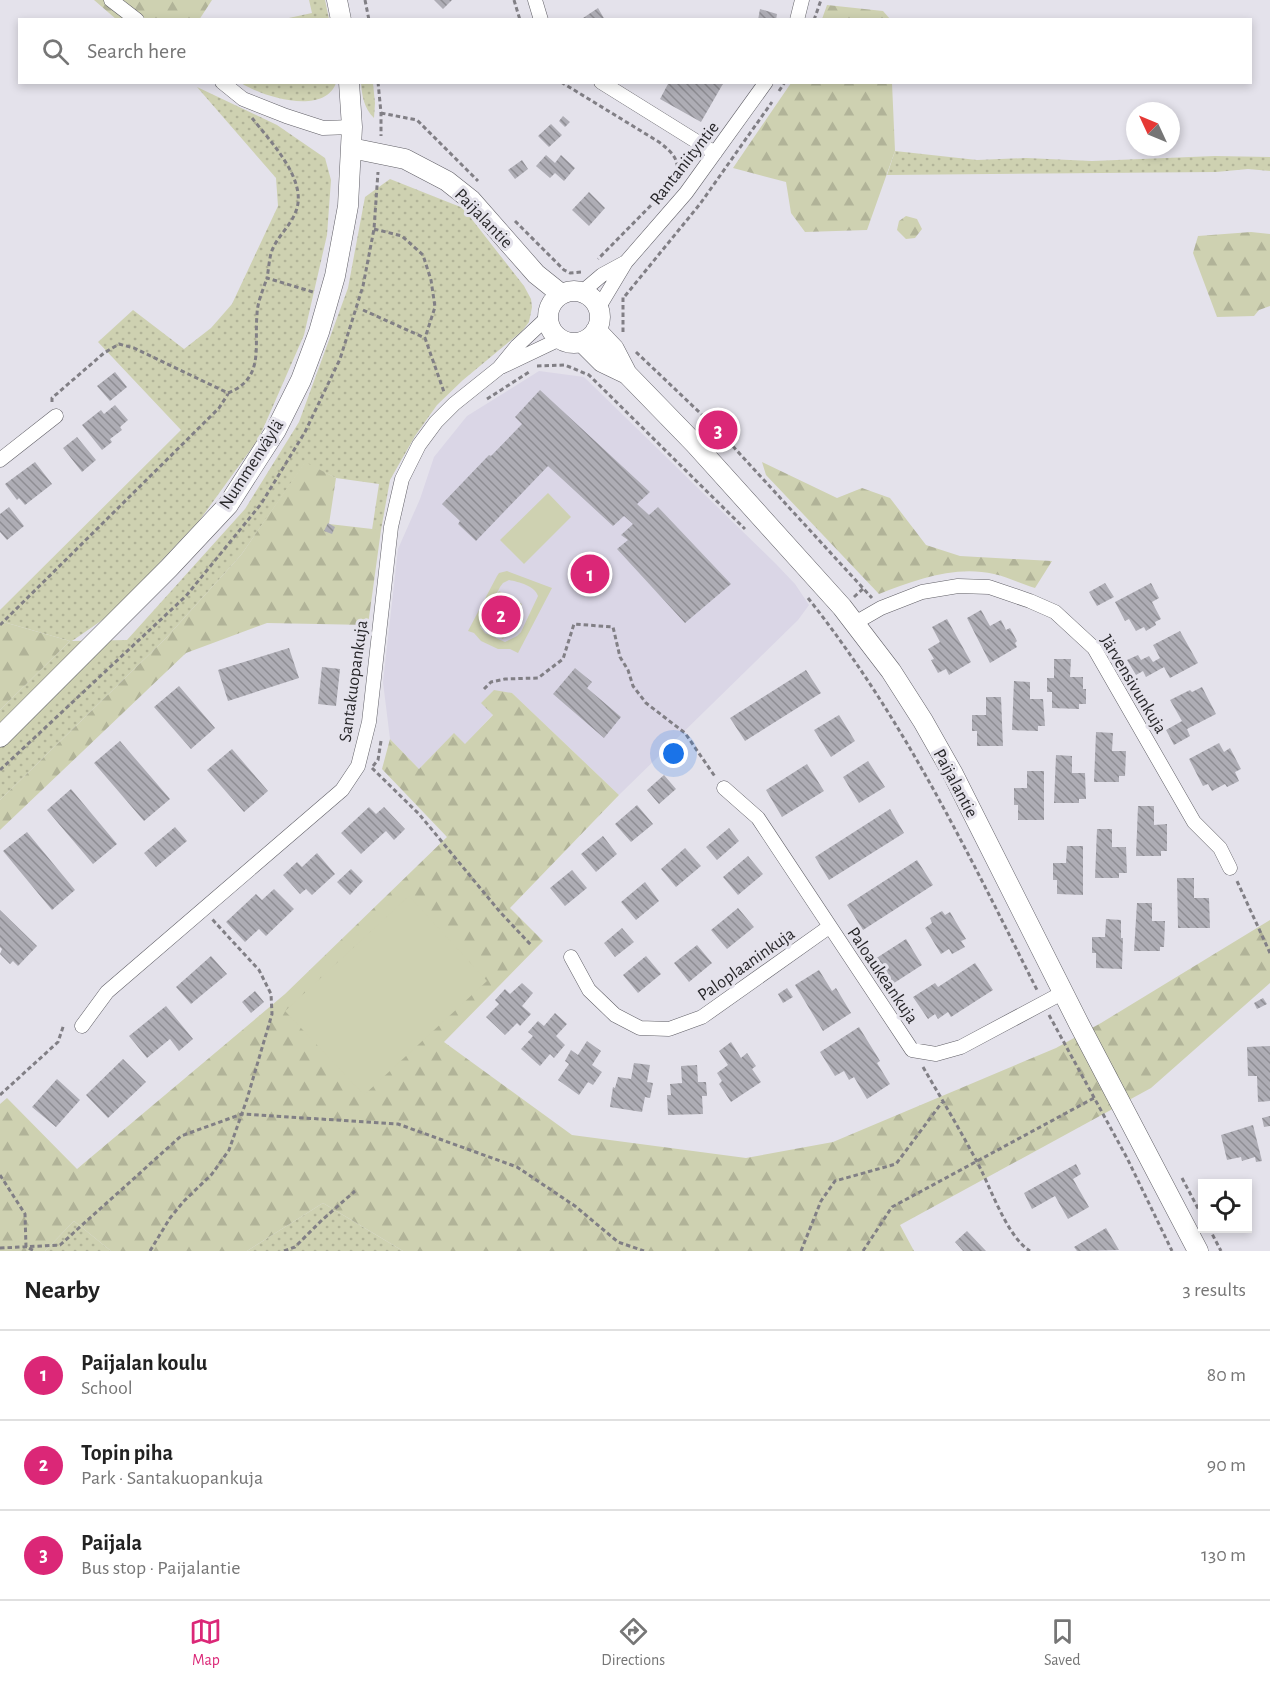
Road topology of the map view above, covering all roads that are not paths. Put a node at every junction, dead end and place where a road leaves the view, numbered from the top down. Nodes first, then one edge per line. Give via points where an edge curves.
1 (111, 0) edge
2 (337, 0) edge
3 (535, 0) edge
4 (802, 0) edge
5 (134, 18) edge
6 (341, 18) edge
7 (540, 18) edge
8 (798, 18) edge
9 (224, 84) edge
10 (348, 84) edge
11 (604, 84) edge
12 (765, 84) edge
13 (352, 127) junction
14 (351, 148) junction
15 (715, 153) junction
16 (626, 262) junction
17 (582, 292) junction
18 (553, 306) junction
19 (599, 308) junction
20 (589, 336) junction
21 (560, 339) junction
22 (499, 368) junction
23 (56, 416) road end
24 (0, 460) edge
25 (855, 623) junction
26 (0, 737) edge
27 (724, 788) road end
28 (1230, 868) road end
29 (829, 927) junction
30 (571, 957) dead end
31 (1064, 992) junction
32 (82, 1026) road end
33 (1198, 1251) edge

1 - 5 street
2 - 6 street
3 - 7 street
4 - 8 street
9 - 13 street via 243,99 323,128
10 - 13 street
11 - 15 street
12 - 15 street, Rantaniityntie
13 - 14 street
14 - 18 street, Paijalantie via 405,159 447,181 471,200 536,274
14 - 26 street, Nummenväylä via 348,206 332,287 320,332 276,430 228,505
15 - 16 street, Rantaniityntie
16 - 17 street, Rantaniityntie
16 - 19 street, Rantaniityntie
17 - 18 street via 575,290
17 - 19 street
18 - 21 street via 553,333
18 - 22 street, Santakuopankuja
19 - 20 street via 600,315
20 - 21 street via 574,343
20 - 25 street, Paijalantie via 614,349 627,374 764,519
21 - 22 street, Santakuopankuja
22 - 32 street, Santakuopankuja via 453,404 419,445 402,479 391,527 365,767 107,992
23 - 24 street
25 - 28 street, Järvensivunkuja via 922,592 958,585 989,587 1055,612 1094,648 1194,822 1220,848
25 - 31 street, Paijalantie via 891,671 943,756
27 - 29 street, Paloaukeankuja via 758,818
29 - 30 street, Paloplaaninkuja via 702,1017 669,1029 640,1028 615,1015 589,990
29 - 31 street, Paloaukeankuja via 912,1050 936,1054 961,1047
31 - 33 street, Paijalantie

